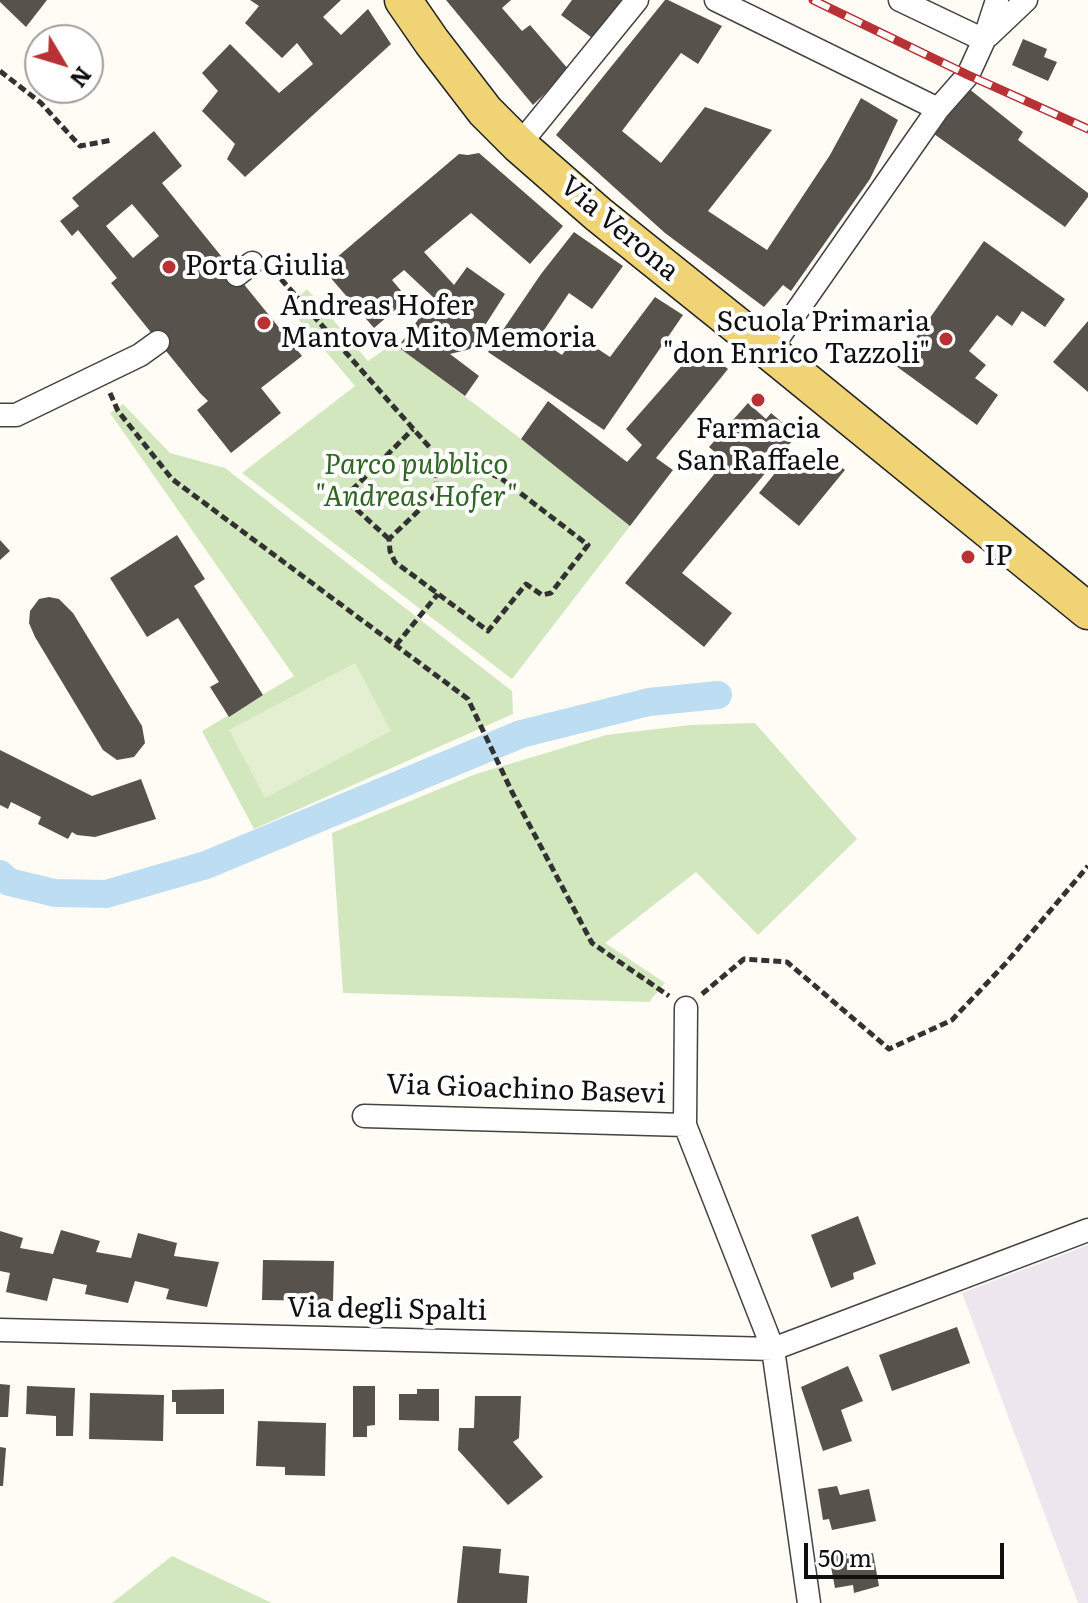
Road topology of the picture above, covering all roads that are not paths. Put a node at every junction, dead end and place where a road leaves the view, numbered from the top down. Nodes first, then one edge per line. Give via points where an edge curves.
1 (403, 0) edge
2 (637, 0) edge
3 (716, 0) edge
4 (900, 0) edge
5 (997, 0) edge
6 (1026, 0) edge
7 (984, 40) junction
8 (938, 109) junction
9 (519, 145) junction
10 (158, 342) dead end
11 (769, 351) junction
12 (0, 415) edge
13 (1088, 611) edge
14 (686, 1008) road end
15 (364, 1116) dead end
16 (685, 1125) junction
17 (1088, 1230) edge
18 (0, 1330) edge
19 (773, 1349) junction
20 (809, 1603) edge

1 - 9 main road, Via Verona via 485,111
2 - 9 street
3 - 8 street
4 - 7 street
5 - 7 street
6 - 7 street
7 - 8 street via 968,75
8 - 11 street
9 - 11 main road, Via Verona
10 - 12 street via 16,415
11 - 13 main road, Via Verona
14 - 16 street, Via Gioachino Basevi
15 - 16 street, Via Gioachino Basevi
16 - 19 street, Via Gioachino Basevi
17 - 19 street, Via degli Spalti
18 - 19 street, Via degli Spalti
19 - 20 street

